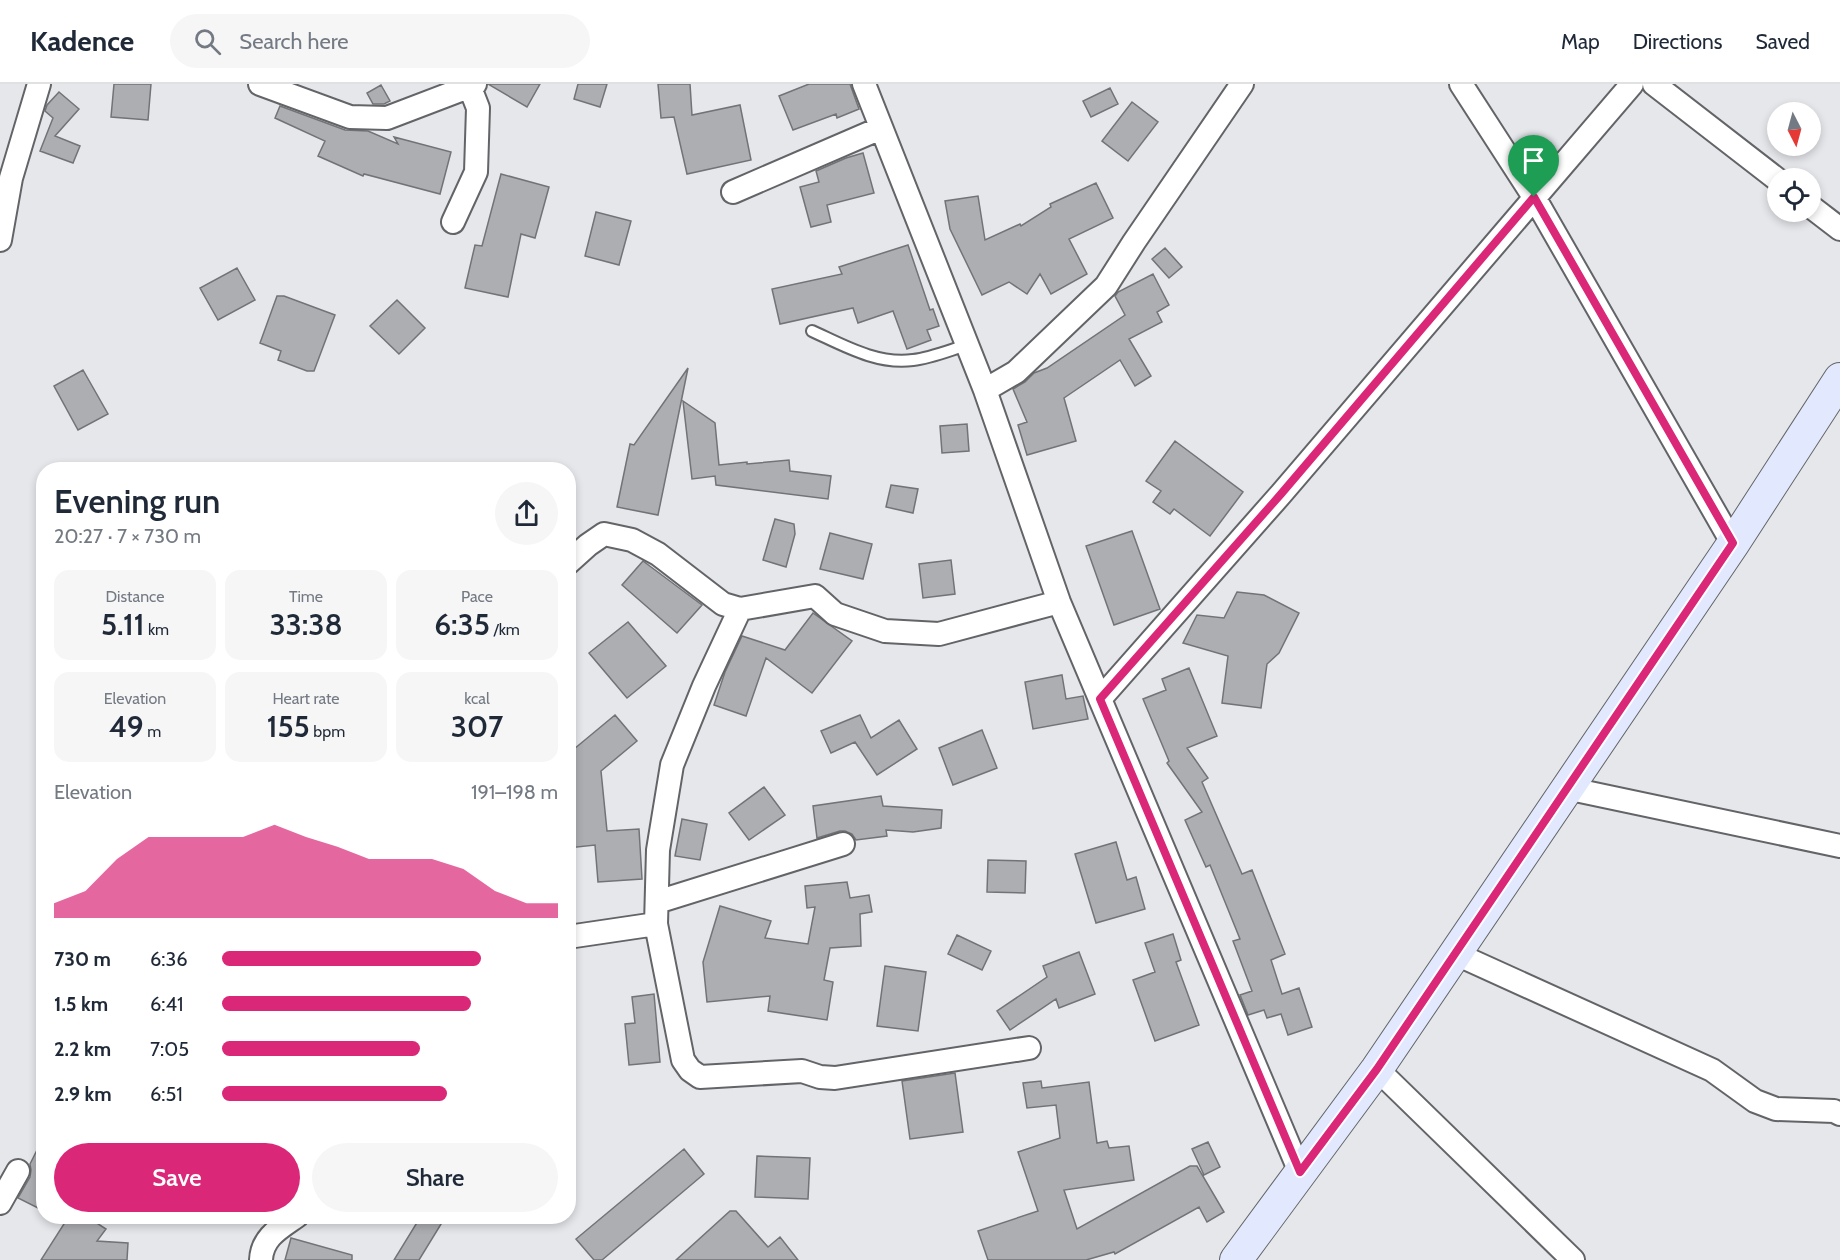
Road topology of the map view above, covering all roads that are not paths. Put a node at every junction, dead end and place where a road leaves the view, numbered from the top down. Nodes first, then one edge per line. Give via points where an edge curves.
1 (39, 84) edge
2 (260, 84) edge
3 (864, 84) edge
4 (1242, 84) edge
5 (1461, 84) edge
6 (1632, 84) edge
7 (1654, 84) edge
8 (473, 87) edge
9 (881, 128) junction
10 (1767, 171) edge
11 (734, 192) dead end
12 (1534, 197) junction
13 (1821, 214) edge
14 (453, 222) dead end
15 (1840, 229) edge
16 (0, 240) edge
17 (812, 331) dead end
18 (967, 345) junction
19 (1840, 380) edge
20 (985, 390) junction
21 (1733, 543) junction
22 (576, 556) edge
23 (1059, 602) junction
24 (740, 609) junction
25 (1100, 699) junction
26 (1566, 788) junction
27 (843, 844) dead end
28 (1840, 846) edge
29 (657, 902) junction
30 (656, 924) junction
31 (576, 936) edge
32 (1454, 953) junction
33 (1029, 1047) dead end
34 (1377, 1069) junction
35 (1840, 1114) edge
36 (18, 1171) dead end
37 (1300, 1172) junction
38 (0, 1203) edge
39 (286, 1224) edge
40 (261, 1260) edge
41 (1236, 1260) edge
42 (1573, 1260) edge

1 - 16 street via 11,178
2 - 8 street via 350,117 387,118
3 - 9 street
4 - 20 street via 1106,286 1016,372
5 - 12 street
6 - 12 street
7 - 10 street
8 - 14 street via 478,108 476,172
9 - 11 street
9 - 18 street
12 - 21 street
12 - 25 street
13 - 15 street
17 - 18 lane via 865,354 892,360 913,360
18 - 20 street
19 - 21 street
20 - 23 street
21 - 26 street
22 - 24 street via 604,534 632,540 658,554 723,604
23 - 24 street via 939,634 885,631 835,614 815,596
23 - 25 street
24 - 29 street via 672,765 658,850
25 - 37 street
26 - 28 street
26 - 32 street
27 - 29 street
29 - 30 street
30 - 31 street
30 - 33 street via 683,1060 700,1077 802,1071 820,1077 848,1077
32 - 34 street
32 - 35 street via 1712,1070 1755,1101 1776,1109
34 - 37 street
34 - 42 street
36 - 38 street
37 - 41 street
39 - 40 street via 268,1238

